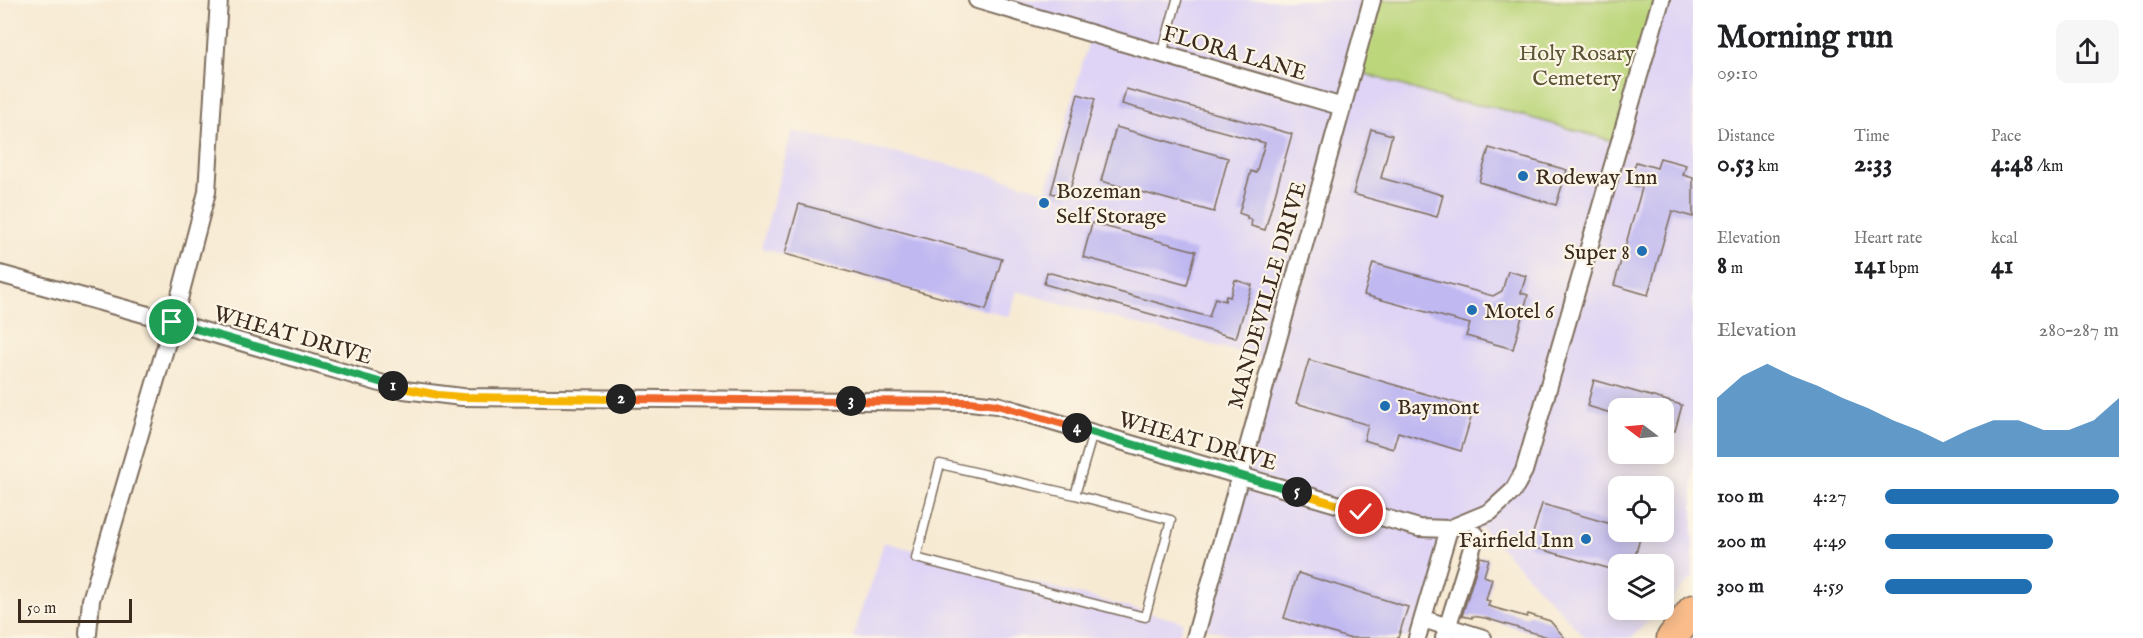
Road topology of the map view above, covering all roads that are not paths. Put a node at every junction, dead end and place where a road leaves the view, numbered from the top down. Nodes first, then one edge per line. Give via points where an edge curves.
1 (219, 0) edge
2 (977, 0) edge
3 (1372, 0) edge
4 (1661, 0) edge
5 (1174, 1) edge
6 (1162, 54) junction
7 (1342, 107) junction
8 (0, 274) edge
9 (172, 322) junction
10 (1093, 433) junction
11 (1240, 475) junction
12 (1075, 495) junction
13 (1449, 529) junction
14 (1476, 535) dead end
15 (1693, 610) edge
16 (1423, 620) junction
17 (1446, 632) edge
18 (88, 634) dead end
19 (1693, 634) edge
20 (1195, 638) edge
21 (1418, 638) edge
22 (1483, 638) edge
23 (1672, 638) edge
24 (1690, 638) edge

1 - 9 street via 207,192
2 - 6 street, FLORA LANE
3 - 7 street, MANDEVILLE DRIVE
4 - 13 street, WHEAT DRIVE via 1524,471 1513,491 1490,512
5 - 6 lane
6 - 7 street, FLORA LANE
7 - 11 street, MANDEVILLE DRIVE
8 - 9 street, WHEAT DRIVE
9 - 10 street, WHEAT DRIVE via 404,390 438,395 970,402 997,405
9 - 18 street via 91,600
10 - 11 street, WHEAT DRIVE
10 - 12 lane
11 - 13 street, WHEAT DRIVE via 1419,528
11 - 20 street, MANDEVILLE DRIVE
12 - 12 lane via 1171,520 1145,617 916,558 940,464
13 - 16 street
14 - 17 street
15 - 23 highway
16 - 17 street
16 - 21 street
17 - 22 street
19 - 24 highway

